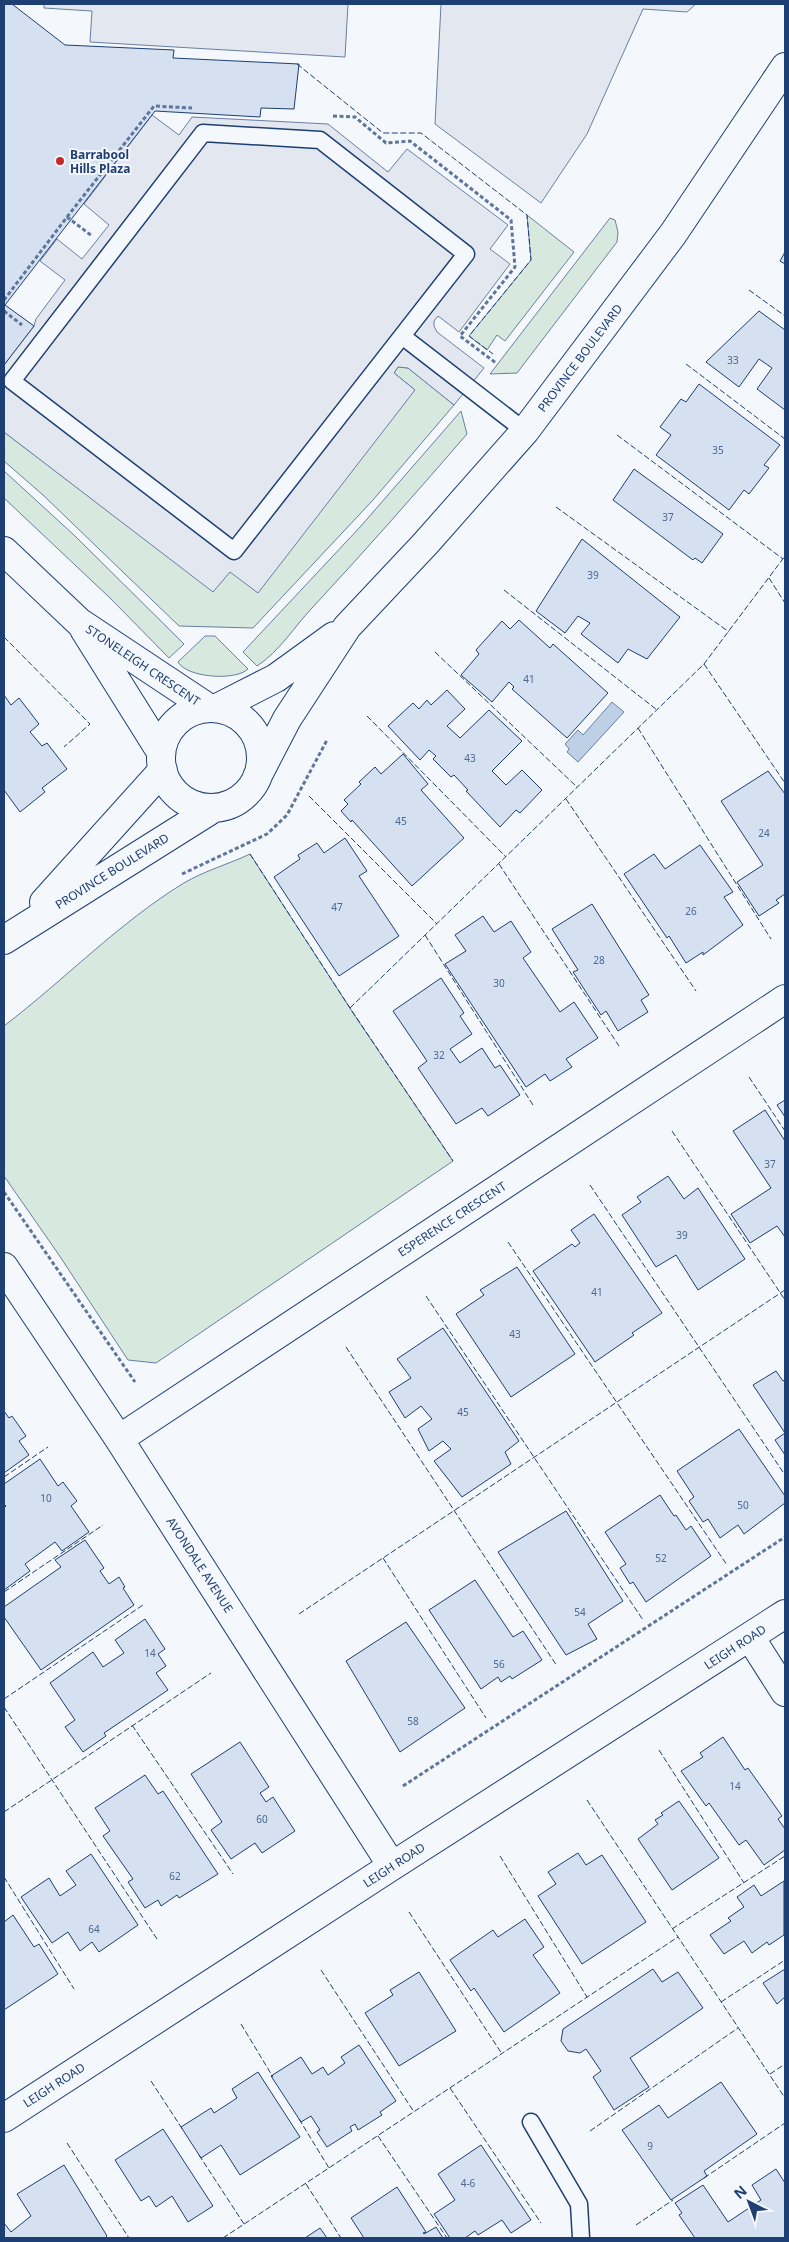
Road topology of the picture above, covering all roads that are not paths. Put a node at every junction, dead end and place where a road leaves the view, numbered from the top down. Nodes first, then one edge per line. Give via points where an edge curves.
1 (785, 67) edge
2 (402, 336) junction
3 (525, 431) junction
4 (4, 551) edge
5 (79, 622) junction
6 (347, 627) junction
7 (212, 707) junction
8 (162, 761) junction
9 (257, 777) junction
10 (214, 808) junction
11 (7, 937) edge
12 (785, 999) edge
13 (4, 1267) edge
14 (119, 1438) junction
15 (785, 1614) edge
16 (750, 1637) junction
17 (785, 1692) edge
18 (392, 1866) junction
19 (4, 2118) edge
20 (531, 2122) dead end
21 (581, 2238) edge

1 - 3 street, PROVINCE BOULEVARD via 673,234
2 - 2 lane via 466,254 320,140 203,133 12,381 234,552
2 - 3 lane
3 - 6 street, PROVINCE BOULEVARD
4 - 5 street, STONELEIGH CRESCENT
5 - 7 street, STONELEIGH CRESCENT
5 - 8 street, STONELEIGH CRESCENT
6 - 7 street, PROVINCE BOULEVARD via 276,678
6 - 9 street, PROVINCE BOULEVARD via 287,719
7 - 8 street, PROVINCE BOULEVARD via 191,712 176,721 166,735
7 - 9 street via 235,713 249,724 259,741 261,759
8 - 10 street via 167,782 179,797 195,806
8 - 11 street, PROVINCE BOULEVARD via 59,886
9 - 10 street, PROVINCE BOULEVARD via 247,792 232,804
10 - 11 street, PROVINCE BOULEVARD
12 - 14 street, ESPERENCE CRESCENT
13 - 14 street, AVONDALE AVENUE
14 - 18 street, AVONDALE AVENUE
15 - 16 street, LEIGH ROAD
16 - 17 street
16 - 18 street, LEIGH ROAD
18 - 19 street, LEIGH ROAD
20 - 21 lane via 579,2204

